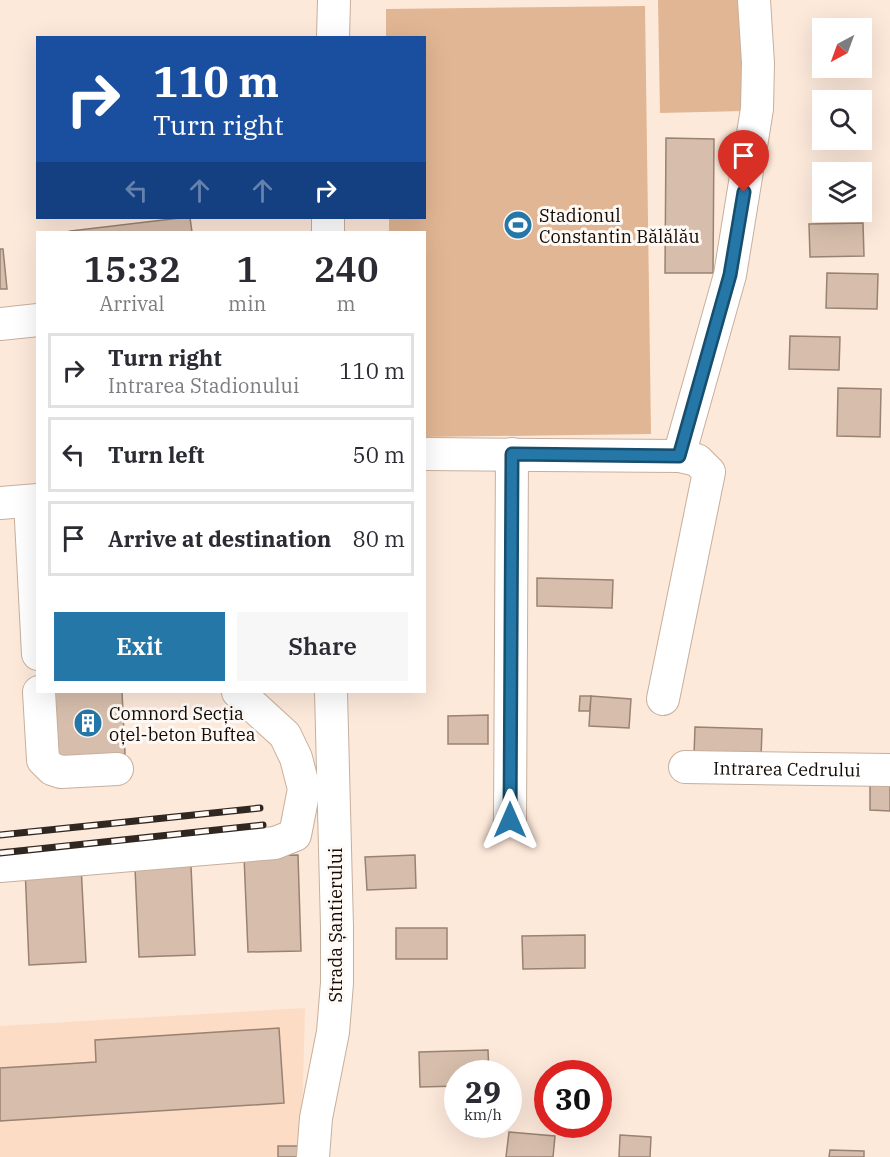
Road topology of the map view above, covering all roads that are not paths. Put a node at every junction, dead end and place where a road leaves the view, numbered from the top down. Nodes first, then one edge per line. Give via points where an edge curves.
1 (334, 0) edge
2 (754, 0) edge
3 (333, 36) edge
4 (36, 320) edge
5 (0, 324) edge
6 (426, 454) edge
7 (512, 454) junction
8 (679, 456) junction
9 (23, 501) edge
10 (36, 634) edge
11 (39, 693) edge
12 (239, 693) edge
13 (331, 693) edge
14 (663, 699) dead end
15 (685, 767) dead end
16 (117, 769) dead end
17 (890, 770) edge
18 (510, 820) dead end
19 (0, 866) edge
20 (313, 1157) edge

1 - 3 street
2 - 8 street via 757,109 730,275
4 - 5 street
6 - 7 street
7 - 8 street
7 - 18 street
8 - 14 street via 697,460 709,472
9 - 10 street
11 - 16 street via 43,760 52,769
12 - 19 street via 285,735 296,758 304,789 295,835 275,843
13 - 20 street, Strada Șantierului via 337,983
15 - 17 street, Intrarea Cedrului

